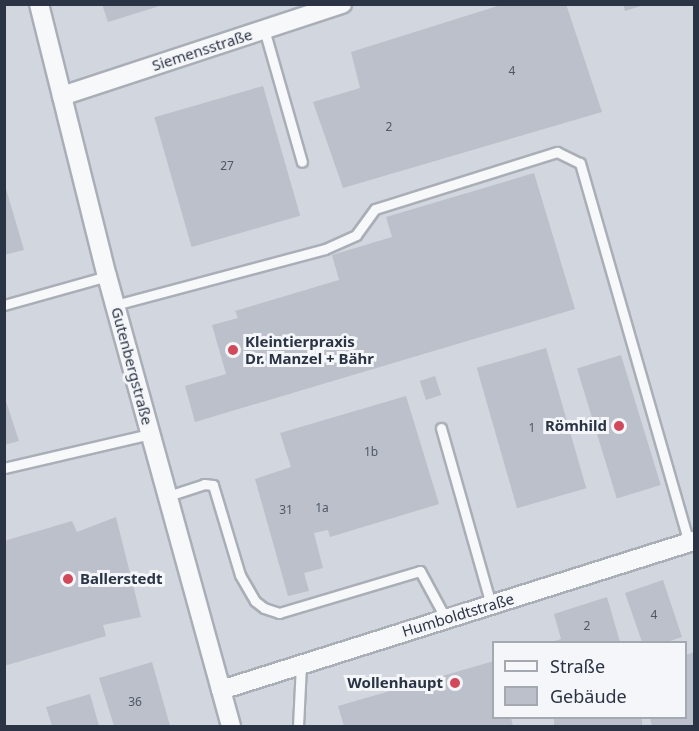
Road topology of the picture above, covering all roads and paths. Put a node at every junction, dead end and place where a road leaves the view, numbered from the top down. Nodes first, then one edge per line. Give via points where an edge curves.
1 (39, 4) edge
2 (342, 4) edge
3 (264, 30) junction
4 (62, 96) junction
5 (302, 162) dead end
6 (107, 276) junction
7 (115, 304) junction
8 (4, 305) edge
9 (441, 428) dead end
10 (150, 434) junction
11 (4, 468) edge
12 (168, 496) junction
13 (692, 541) edge
14 (491, 605) junction
15 (446, 619) junction
16 (301, 664) junction
17 (221, 690) junction
18 (231, 726) edge
19 (298, 726) edge

1 - 4 street, Gutenbergstraße
2 - 3 street, Siemensstraße
3 - 4 street, Siemensstraße
3 - 5 lane
4 - 6 street, Gutenbergstraße
6 - 7 street, Gutenbergstraße
6 - 8 lane
7 - 10 street, Gutenbergstraße
7 - 13 lane via 325,249 356,235 375,209 557,152 580,163
9 - 14 lane
10 - 11 lane
10 - 12 street, Gutenbergstraße
12 - 15 lane via 204,484 213,485 240,575 255,601 264,608 279,613 420,571
12 - 17 street, Gutenbergstraße
13 - 14 street, Humboldtstraße
14 - 15 street, Humboldtstraße
15 - 16 street, Humboldtstraße
16 - 17 street, Humboldtstraße
16 - 19 lane
17 - 18 street, Gutenbergstraße

